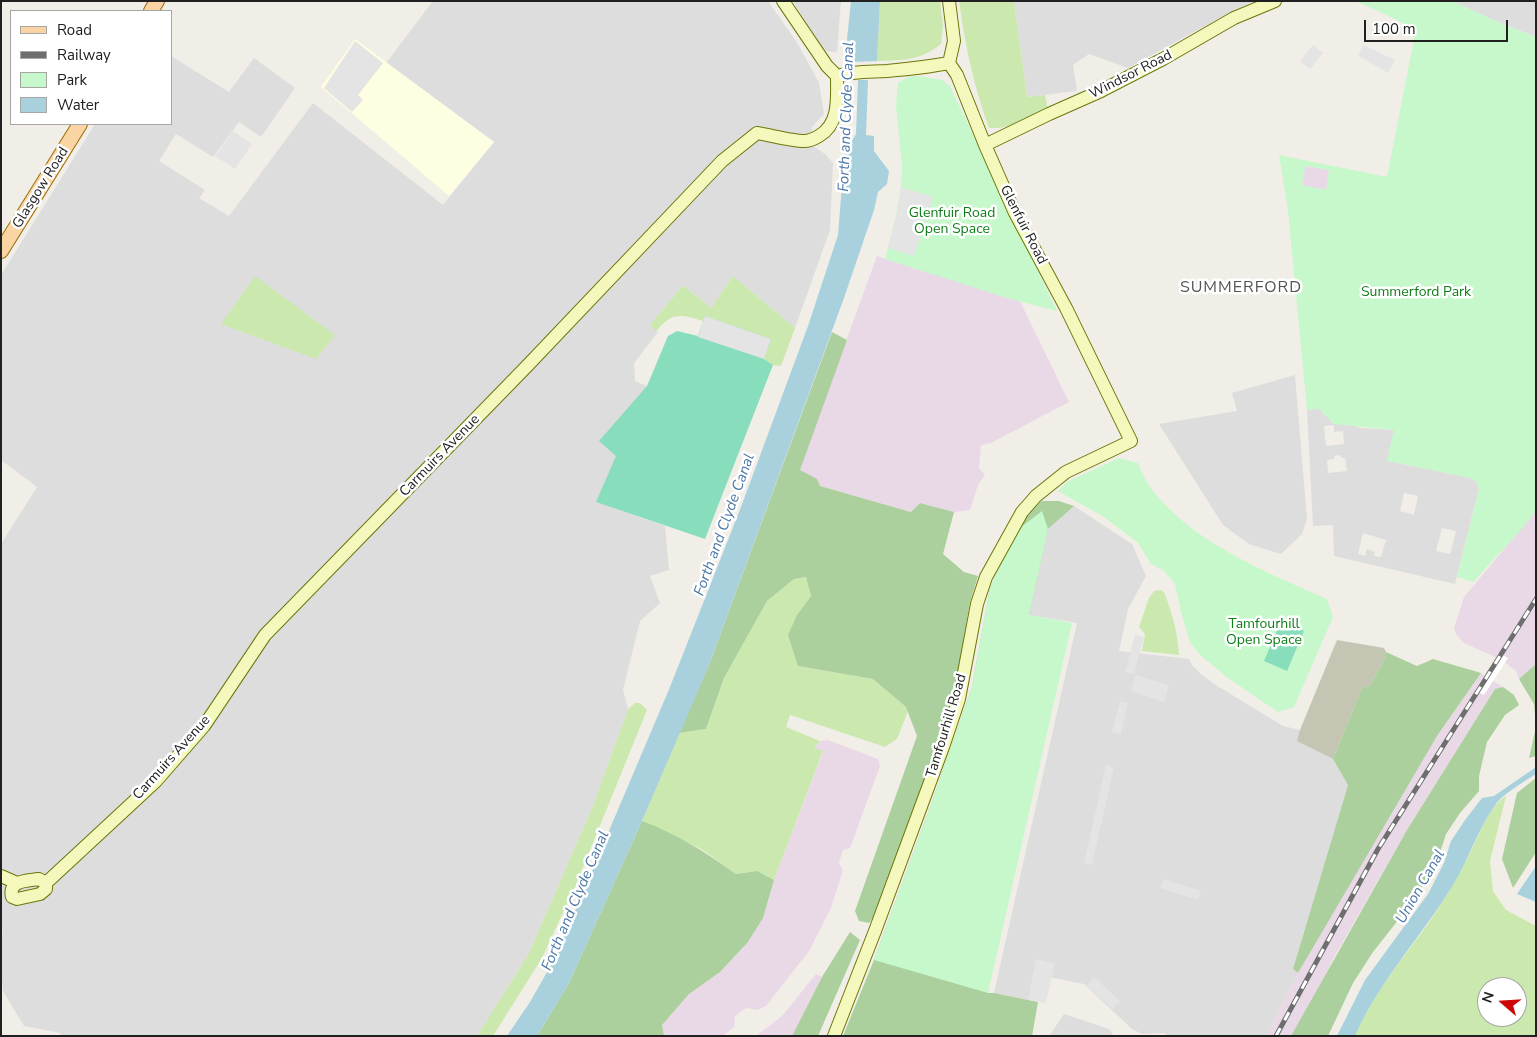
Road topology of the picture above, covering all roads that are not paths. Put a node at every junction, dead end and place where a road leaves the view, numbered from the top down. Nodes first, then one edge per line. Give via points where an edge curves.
1 (783, 1) edge
2 (949, 1) edge
3 (1275, 1) edge
4 (949, 63) junction
5 (837, 76) junction
6 (79, 125) edge
7 (985, 146) junction
8 (1, 251) edge
9 (1131, 441) joint
10 (1, 876) edge
11 (1, 880) edge
12 (14, 887) junction
13 (834, 1036) edge

1 - 5 street
2 - 4 street via 954,41
3 - 7 street, Windsor Road via 1234,18 1102,91
4 - 5 street
4 - 7 street, Glenfuir Road via 957,75
5 - 12 street, Carmuirs Avenue via 837,106 828,130 802,141 757,133 722,161 265,635 204,726 156,781 46,883 46,889 40,894 17,899 12,897
6 - 8 main road, Glasgow Road
7 - 9 street, Glenfuir Road via 1015,213
9 - 13 street, Tamfourhill Road via 1066,472 1044,489 1022,512 986,577 977,604 959,699
10 - 12 street
11 - 12 street

